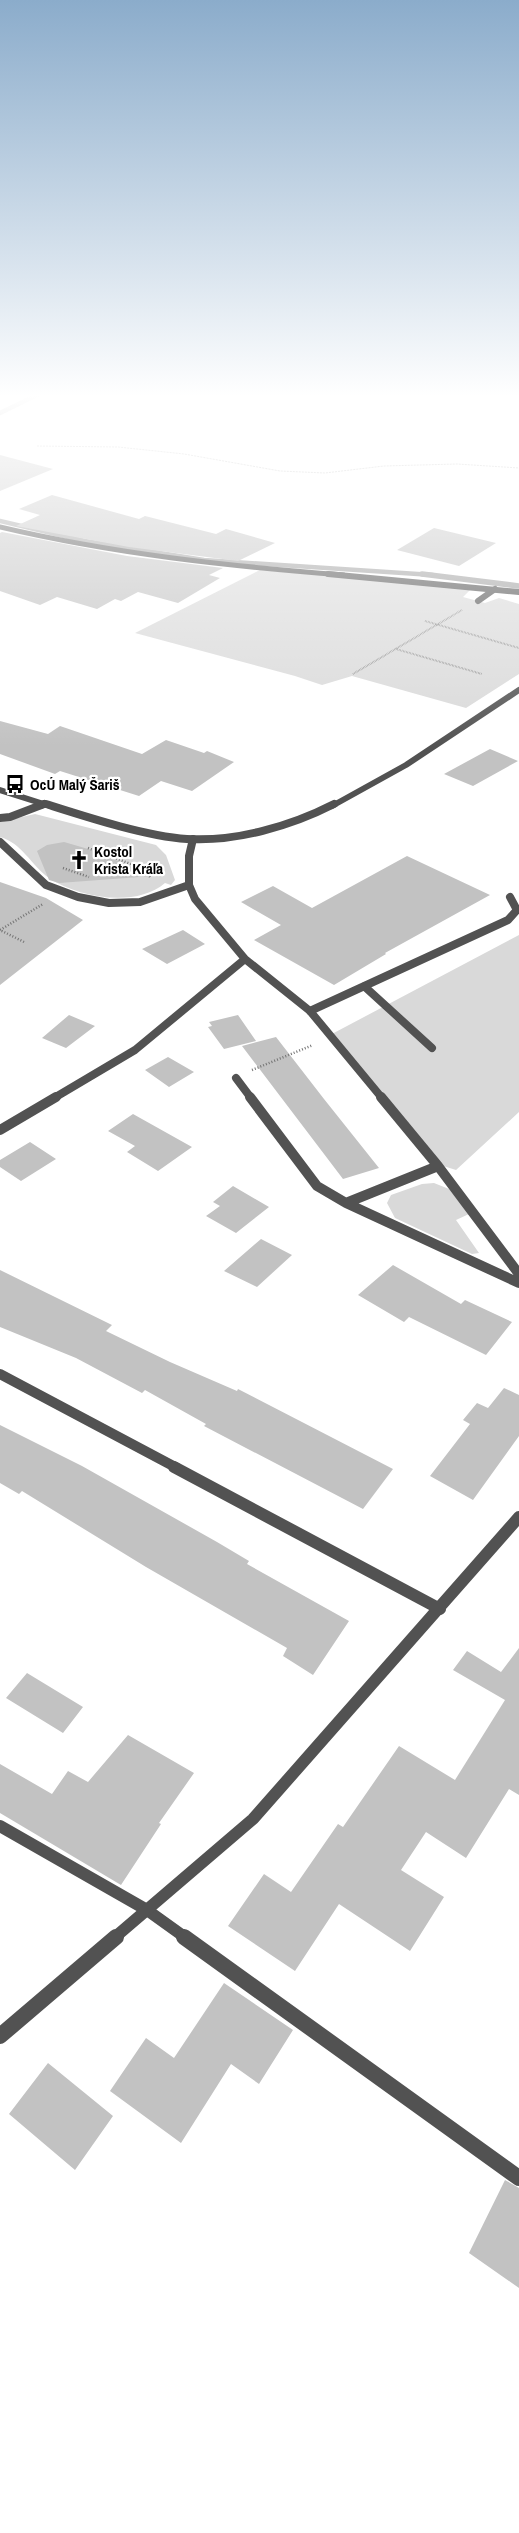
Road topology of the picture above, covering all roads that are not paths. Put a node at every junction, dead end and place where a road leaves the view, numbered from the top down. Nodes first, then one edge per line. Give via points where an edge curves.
1 (0, 527) edge
2 (495, 588) junction
3 (519, 592) edge
4 (478, 601) road end
5 (519, 690) edge
6 (0, 790) edge
7 (45, 804) junction
8 (0, 818) edge
9 (193, 839) junction
10 (0, 842) edge
11 (189, 885) junction
12 (510, 897) dead end
13 (245, 959) junction
14 (364, 986) junction
15 (310, 1011) junction
16 (432, 1048) dead end
17 (236, 1078) road end
18 (0, 1130) edge
19 (438, 1166) junction
20 (346, 1203) junction
21 (519, 1274) edge
22 (519, 1283) edge
23 (0, 1374) edge
24 (519, 1517) edge
25 (440, 1609) junction
26 (0, 1826) edge
27 (146, 1910) junction
28 (0, 2036) edge
29 (519, 2178) edge

1 - 2 street via 79,545 205,564
2 - 3 street
2 - 4 street
5 - 9 street via 405,766 313,814 249,834
6 - 7 street
7 - 8 street
7 - 9 street via 102,821
9 - 11 street via 189,856
10 - 11 street via 46,885 109,903 140,902
11 - 13 street via 195,899
12 - 14 street via 517,910 508,920
13 - 15 street
13 - 18 street via 135,1050
14 - 15 street
14 - 16 street
15 - 19 street
17 - 20 street via 317,1186
19 - 20 street
19 - 21 street
20 - 22 street
23 - 25 street
24 - 25 street
25 - 27 street via 252,1819
26 - 27 street
27 - 28 street
27 - 29 street

